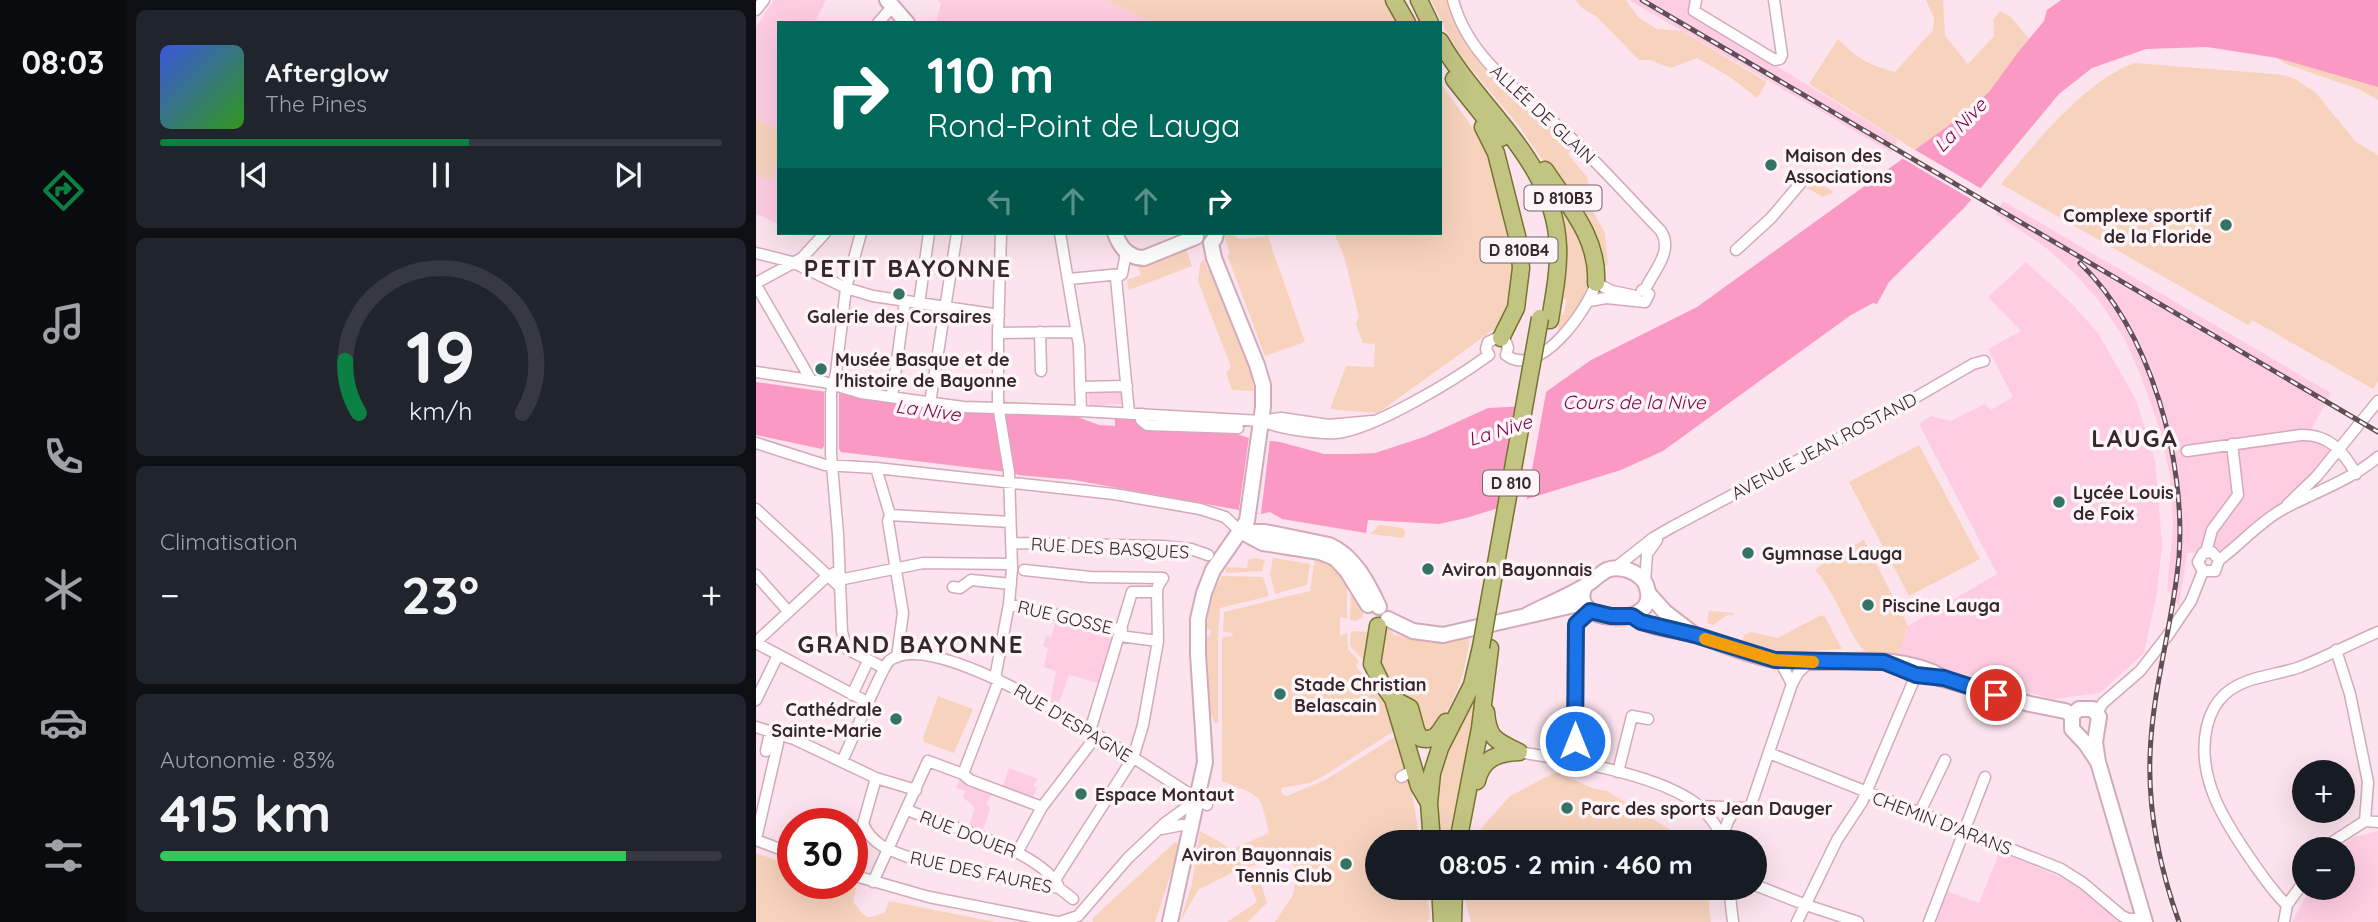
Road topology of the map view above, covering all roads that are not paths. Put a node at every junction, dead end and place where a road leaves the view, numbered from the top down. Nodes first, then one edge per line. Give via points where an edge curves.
1 (764, 0) edge
2 (1407, 0) edge
3 (1453, 0) edge
4 (1696, 0) edge
5 (1774, 0) edge
6 (889, 3) edge
7 (756, 10) edge
8 (879, 21) edge
9 (905, 21) edge
10 (1407, 21) edge
11 (1417, 21) edge
12 (1428, 21) edge
13 (1442, 44) edge
14 (1442, 63) edge
15 (1442, 77) edge
16 (1479, 113) junction
17 (1504, 126) junction
18 (1496, 160) junction
19 (1804, 178) dead end
20 (823, 235) edge
21 (860, 235) edge
22 (929, 235) edge
23 (957, 235) edge
24 (1001, 235) edge
25 (1060, 235) edge
26 (1116, 235) edge
27 (1196, 235) edge
28 (1213, 238) edge
29 (1736, 250) dead end
30 (756, 253) edge
31 (1126, 253) junction
32 (792, 262) junction
33 (1122, 274) junction
34 (1069, 279) junction
35 (1597, 283) junction
36 (756, 284) edge
37 (846, 288) junction
38 (1640, 296) junction
39 (1589, 301) junction
40 (905, 302) junction
41 (919, 304) junction
42 (944, 308) junction
43 (999, 315) junction
44 (1545, 319) junction
45 (1040, 332) junction
46 (1076, 332) junction
47 (998, 333) junction
48 (1501, 338) junction
49 (1489, 355) junction
50 (1506, 355) junction
51 (1984, 361) dead end
52 (1041, 371) dead end
53 (756, 372) edge
54 (811, 380) junction
55 (1127, 386) junction
56 (1080, 387) junction
57 (832, 389) junction
58 (892, 397) junction
59 (930, 402) junction
60 (2377, 402) edge
61 (1081, 411) junction
62 (1000, 412) junction
63 (1129, 413) junction
64 (1142, 414) junction
65 (1261, 421) junction
66 (1238, 428) dead end
67 (756, 443) edge
68 (2232, 444) junction
69 (2339, 449) junction
70 (2187, 452) dead end
71 (2378, 457) edge
72 (832, 466) junction
73 (876, 468) junction
74 (2356, 474) junction
75 (1009, 477) junction
76 (756, 509) edge
77 (2282, 510) junction
78 (890, 515) junction
79 (1010, 522) junction
80 (1241, 532) junction
81 (1664, 532) junction
82 (1012, 543) junction
83 (1191, 549) junction
84 (2206, 552) junction
85 (1208, 555) dead end
86 (1182, 559) dead end
87 (2219, 560) junction
88 (1016, 568) junction
89 (1615, 568) junction
90 (896, 569) junction
91 (2203, 571) junction
92 (756, 575) edge
93 (837, 578) junction
94 (1011, 584) junction
95 (1586, 586) junction
96 (1647, 587) junction
97 (958, 589) dead end
98 (1157, 592) junction
99 (1009, 604) junction
100 (1586, 607) junction
101 (788, 611) junction
102 (1379, 615) junction
103 (1527, 615) junction
104 (1632, 616) junction
105 (2378, 632) edge
106 (1121, 633) junction
107 (1695, 635) junction
108 (1158, 641) junction
109 (756, 643) edge
110 (1485, 647) junction
111 (2336, 650) junction
112 (778, 655) junction
113 (897, 657) junction
114 (868, 661) junction
115 (1780, 661) junction
116 (1809, 662) junction
117 (1884, 662) junction
118 (884, 668) junction
119 (1916, 675) junction
120 (1944, 678) junction
121 (997, 679) junction
122 (1792, 684) junction
123 (1484, 690) junction
124 (852, 695) junction
125 (756, 699) edge
126 (1393, 699) junction
127 (869, 703) junction
128 (1462, 707) junction
129 (2097, 713) junction
130 (2072, 715) junction
131 (1647, 719) dead end
132 (756, 727) edge
133 (2096, 732) junction
134 (1093, 733) junction
135 (774, 734) junction
136 (2078, 735) junction
137 (766, 751) dead end
138 (1519, 752) junction
139 (1769, 753) junction
140 (1133, 758) junction
141 (1945, 760) dead end
142 (842, 761) junction
143 (1574, 762) junction
144 (2098, 762) junction
145 (1618, 772) junction
146 (963, 774) junction
147 (1985, 777) dead end
148 (876, 778) junction
149 (916, 790) junction
150 (1866, 792) junction
151 (1203, 802) junction
152 (1429, 803) junction
153 (1044, 805) junction
154 (1699, 806) junction
155 (1736, 808) junction
156 (907, 810) junction
157 (1919, 814) junction
158 (1189, 818) junction
159 (2365, 821) junction
160 (2378, 822) edge
161 (1161, 829) junction
162 (1431, 830) edge
163 (1460, 830) edge
164 (1462, 830) edge
165 (1716, 830) edge
166 (1726, 830) edge
167 (1965, 832) junction
168 (2340, 837) edge
169 (756, 839) edge
170 (777, 847) edge
171 (886, 850) junction
172 (1018, 851) junction
173 (868, 880) edge
174 (873, 882) junction
175 (1057, 884) junction
176 (1767, 890) edge
177 (2292, 898) edge
178 (1441, 900) edge
179 (1454, 900) edge
180 (1730, 900) edge
181 (1806, 905) junction
182 (2287, 905) junction
183 (1086, 908) junction
184 (2144, 921) edge
185 (1059, 922) edge
186 (1170, 922) edge
187 (1442, 922) edge
188 (1453, 922) edge
189 (1732, 922) edge
190 (1797, 922) edge
191 (1858, 922) edge
192 (1928, 922) edge
193 (2284, 922) edge

1 - 7 street
2 - 10 main road
2 - 11 main road
2 - 12 main road
3 - 38 street, ALLÉE DE GLAIN via 1467,32 1490,64 1570,137 1661,231 1665,253
4 - 5 street via 1694,11 1775,60 1782,55
6 - 8 street
6 - 9 street
13 - 17 main road, D 810
14 - 16 main road, D 810
15 - 18 main road
16 - 18 main road, D 810B4
16 - 44 main road, D 810 via 1523,169 1543,213 1548,247
17 - 35 main road, D 810B3 via 1533,152 1583,226 1594,253
17 - 44 main road, D 810 via 1536,172 1554,218 1558,266
18 - 48 main road, D 810B4 via 1521,268 1516,308
19 - 29 street
20 - 32 street via 802,258
21 - 37 street
22 - 41 street
23 - 42 street
24 - 43 street
25 - 34 street
26 - 31 street
27 - 28 street via 1202,244
27 - 31 street via 1144,258
28 - 65 street via 1262,380
30 - 32 street
31 - 33 street
32 - 36 street
32 - 37 street
33 - 34 street
33 - 55 street via 1116,278
34 - 46 street
35 - 38 street
35 - 39 street
36 - 54 street
37 - 40 street
37 - 57 street
38 - 39 street via 1633,302
39 - 50 street via 1564,335 1537,355 1514,359
40 - 41 street
40 - 58 street
41 - 42 street
42 - 43 street
42 - 59 street
43 - 47 street
44 - 110 main road, D 810
45 - 46 street
45 - 47 street
45 - 52 street
46 - 56 street
47 - 62 street
48 - 49 street via 1488,342
48 - 50 street via 1507,345
49 - 50 street via 1497,359
49 - 65 street via 1360,427 1335,433
51 - 81 street, AVENUE JEAN ROSTAND
53 - 54 street
54 - 57 street
55 - 56 street
55 - 63 street
56 - 61 street
57 - 58 street
57 - 72 street
58 - 59 street
59 - 62 street
60 - 69 street
61 - 62 street
61 - 63 street
62 - 75 street
63 - 64 street
64 - 65 street
64 - 66 street via 1147,425
65 - 80 street via 1249,511
67 - 72 street
68 - 69 street via 2309,435 2326,439
68 - 70 street
68 - 84 street via 2238,495 2212,530
69 - 74 street
69 - 77 street
71 - 74 street
72 - 73 street
72 - 93 street
73 - 75 street
73 - 78 street
74 - 77 street
75 - 79 street
75 - 80 street via 1212,511
76 - 93 street
77 - 87 street
78 - 79 street
78 - 90 street
79 - 82 street
80 - 102 street via 1265,532 1338,549 1353,562
80 - 151 street via 1213,570 1198,619
81 - 89 street, AVENUE JEAN ROSTAND
81 - 96 street via 1647,554
82 - 83 street, RUE DES BASQUES
82 - 88 street
83 - 85 street, RUE DES BASQUES
83 - 86 street
84 - 87 street
84 - 91 street via 2198,559
87 - 91 street via 2215,571
88 - 90 street via 932,563
88 - 94 street
88 - 98 street via 1090,577 1163,578
89 - 95 street
89 - 96 street via 1632,572
90 - 93 street
90 - 113 street via 903,613
91 - 129 street via 2174,627 2140,671
92 - 101 street
93 - 101 street
93 - 114 street via 847,649
94 - 97 street via 971,580
94 - 99 street
95 - 100 street via 1581,597
95 - 103 street
96 - 104 street via 1644,607
96 - 107 street via 1665,612
98 - 106 street via 1132,592
98 - 108 street
99 - 106 street, RUE GOSSE
99 - 121 street
100 - 103 street
100 - 104 street via 1611,616
100 - 143 street via 1576,624
101 - 109 street
102 - 103 street via 1413,631 1443,635
102 - 126 main road via 1372,664
104 - 107 street
105 - 111 street
106 - 108 street, RUE GOSSE
106 - 134 street
107 - 115 street
108 - 140 street
109 - 112 street
110 - 123 main road, D 810
110 - 128 main road, D 810
111 - 159 street via 2368,782
111 - 182 street via 2301,667 2239,684 2217,703 2205,735 2214,797 2242,846
112 - 124 street
112 - 125 street
113 - 118 street
113 - 121 street, RUE D'ESPAGNE via 918,653 943,658
114 - 118 street
114 - 124 street
115 - 116 street
115 - 122 street
116 - 117 street
116 - 122 street
117 - 119 street
117 - 120 street via 1915,665
118 - 127 street
119 - 120 street
119 - 150 street
120 - 130 street
121 - 134 street, RUE D'ESPAGNE
121 - 146 street
122 - 139 street
123 - 138 main road via 1490,734
123 - 163 main road, D 810
124 - 127 street
126 - 128 main road via 1410,708 1418,735 1425,739 1438,736 1453,710
126 - 152 main road via 1408,773
127 - 142 street
128 - 152 main road, D 810 via 1435,761
129 - 130 street via 2084,707
129 - 133 street
130 - 136 street via 2071,724
131 - 145 street via 1632,716
132 - 135 street
133 - 136 street via 2088,737
133 - 144 street
134 - 140 street, RUE D'ESPAGNE
134 - 153 street
135 - 137 street
135 - 142 street
135 - 169 street via 778,743
136 - 144 street
138 - 143 street
138 - 164 main road via 1493,756 1484,765
139 - 150 street
139 - 155 street via 1751,805
140 - 151 street, RUE D'ESPAGNE
140 - 175 street
141 - 157 street
142 - 148 street
143 - 145 street
144 - 184 street
145 - 154 street
146 - 149 street via 928,761
146 - 153 street
147 - 167 street
148 - 149 street
148 - 171 street via 863,824
149 - 156 street
150 - 157 street, CHEMIN D'ARANS
150 - 181 street, CHEMIN D'ARANS
151 - 158 street
152 - 162 main road, D 810
153 - 172 street
154 - 155 street
154 - 165 street
155 - 166 street
156 - 171 street
156 - 172 street, RUE DOUER
157 - 167 street, CHEMIN D'ARANS
158 - 161 street
158 - 161 street via 1182,825
158 - 186 street
159 - 160 street
159 - 168 street
161 - 183 street via 1120,866
167 - 184 street, CHEMIN D'ARANS via 2061,869 2122,916
167 - 192 street
169 - 170 street
171 - 174 street
171 - 175 street, RUE DES FAURES
172 - 175 street, RUE DOUER
173 - 174 street
174 - 185 street
175 - 183 street, RUE DES FAURES
176 - 181 street
177 - 182 street
178 - 187 main road
179 - 188 main road
180 - 189 street
181 - 190 street, CHEMIN D'ARANS
181 - 191 street
182 - 193 street
183 - 185 street via 1075,918

